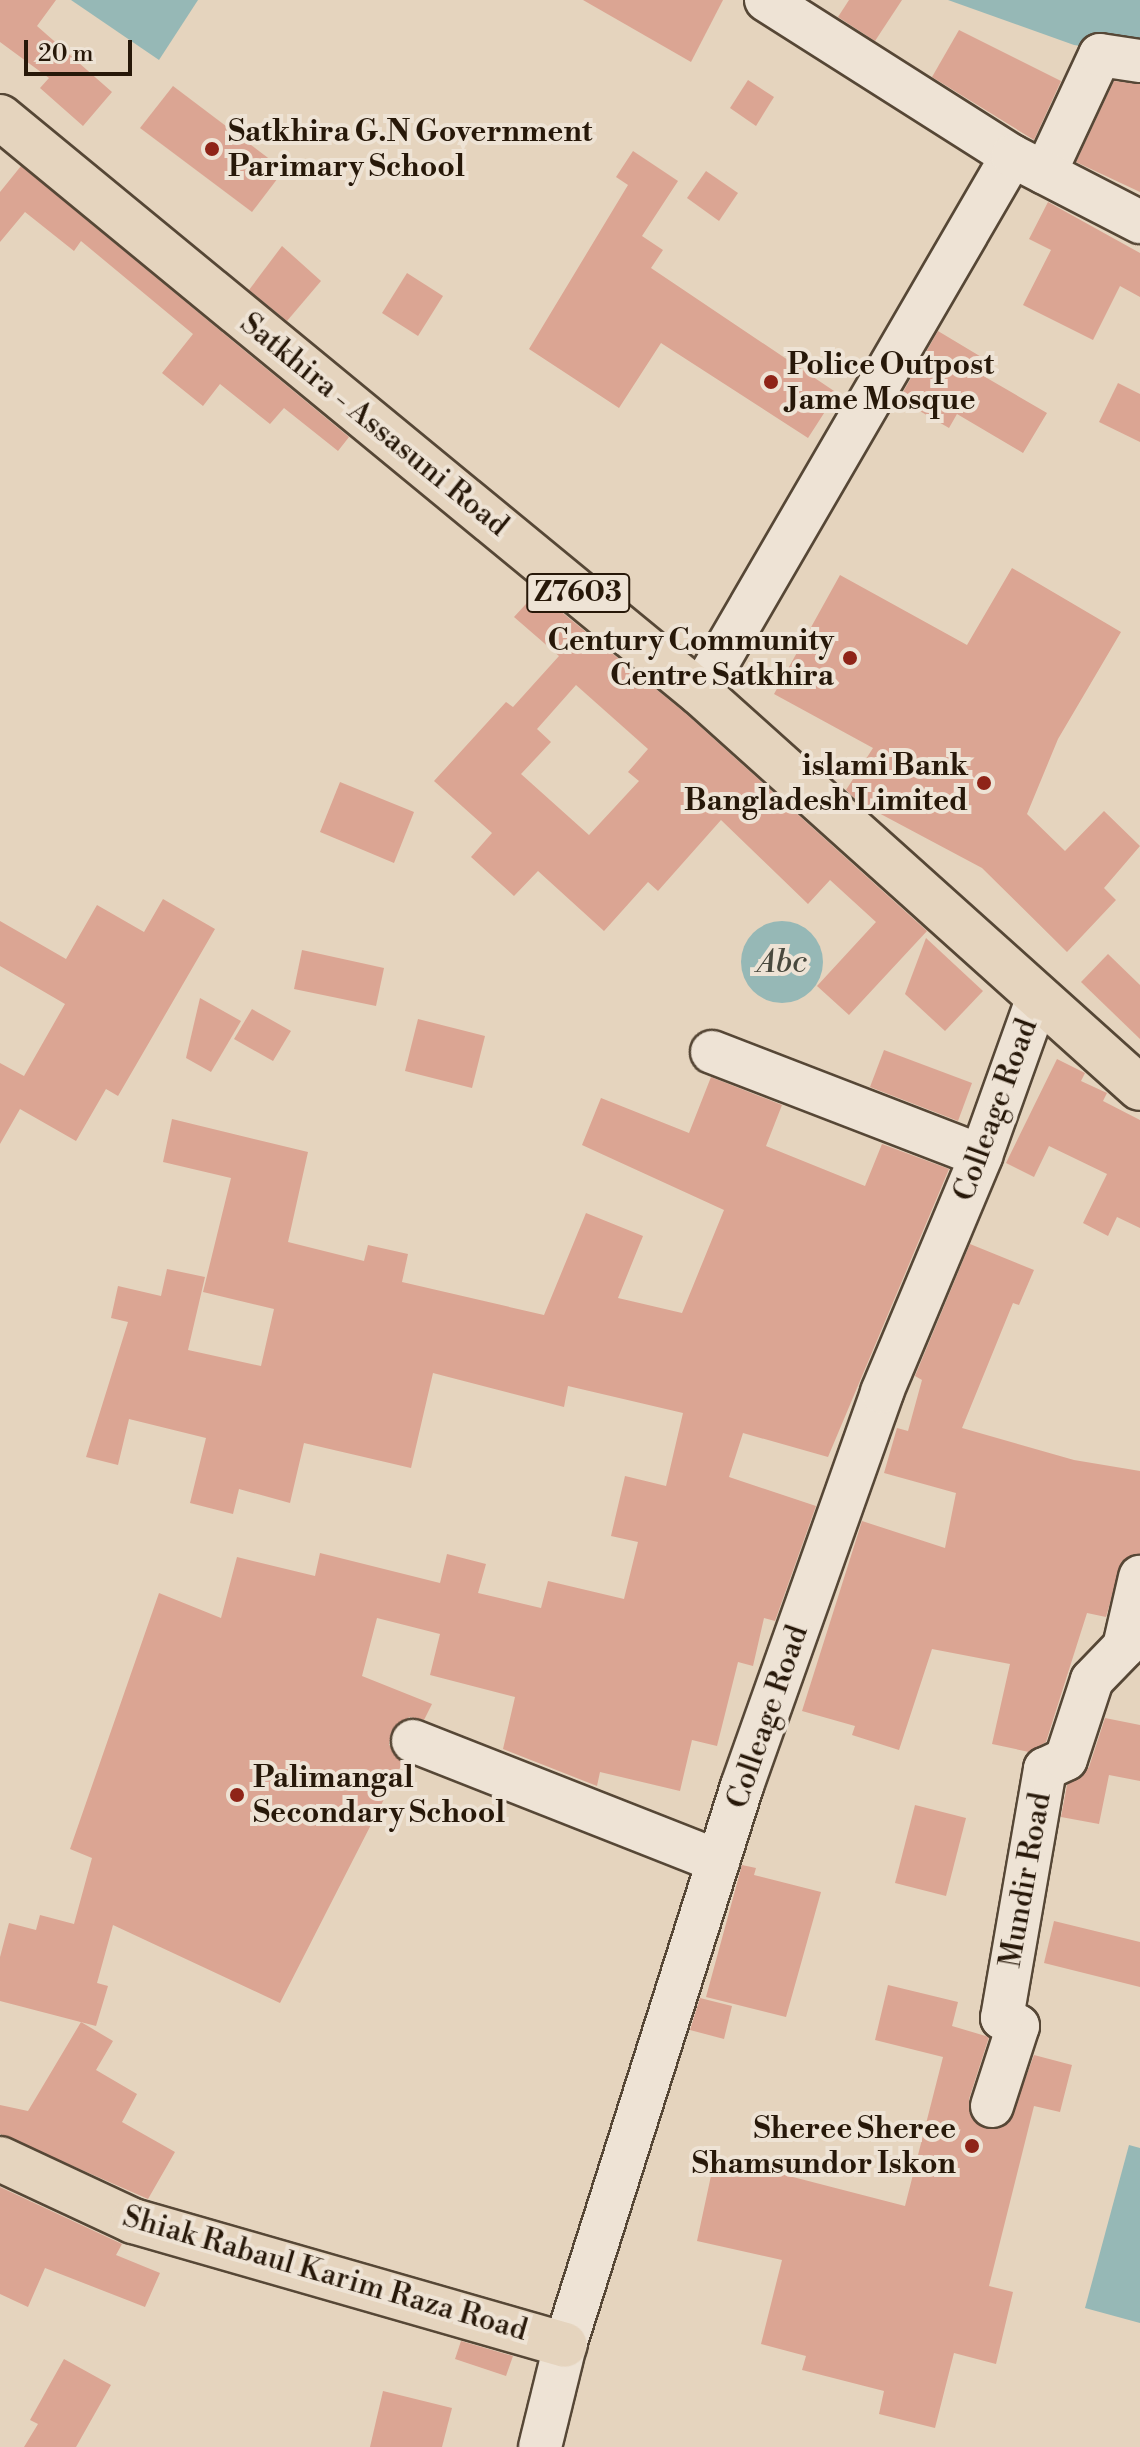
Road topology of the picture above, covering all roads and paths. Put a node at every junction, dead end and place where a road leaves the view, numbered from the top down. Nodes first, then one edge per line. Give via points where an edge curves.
1 (766, 0) edge
2 (1140, 61) edge
3 (0, 117) edge
4 (1029, 165) junction
5 (1140, 222) edge
6 (700, 693) junction
7 (1037, 1000) junction
8 (712, 1052) dead end
9 (1140, 1088) edge
10 (981, 1156) junction
11 (1140, 1577) edge
12 (413, 1741) dead end
13 (718, 1861) junction
14 (992, 2106) dead end
15 (0, 2159) edge
16 (565, 2345) junction
17 (540, 2447) edge

1 - 4 street
2 - 4 street via 1100,55
3 - 6 main road, Satkhira - Assasuni Road / Z7603
4 - 5 street
4 - 6 street
6 - 7 main road, Satkhira - Assasuni Road / Z7603
7 - 9 main road, Satkhira - Assasuni Road / Z7603
7 - 10 street, Colleage Road
8 - 10 street
10 - 13 street, Colleage Road via 882,1392
11 - 14 street, Mundir Road via 1124,1647 1092,1680 1066,1759 1045,1769 1002,2018 1018,2026
12 - 13 street
13 - 16 street, Colleage Road
15 - 16 main road, Shiak Rabaul Karim Raza Road via 133,2221
16 - 17 street, Colleage Road

